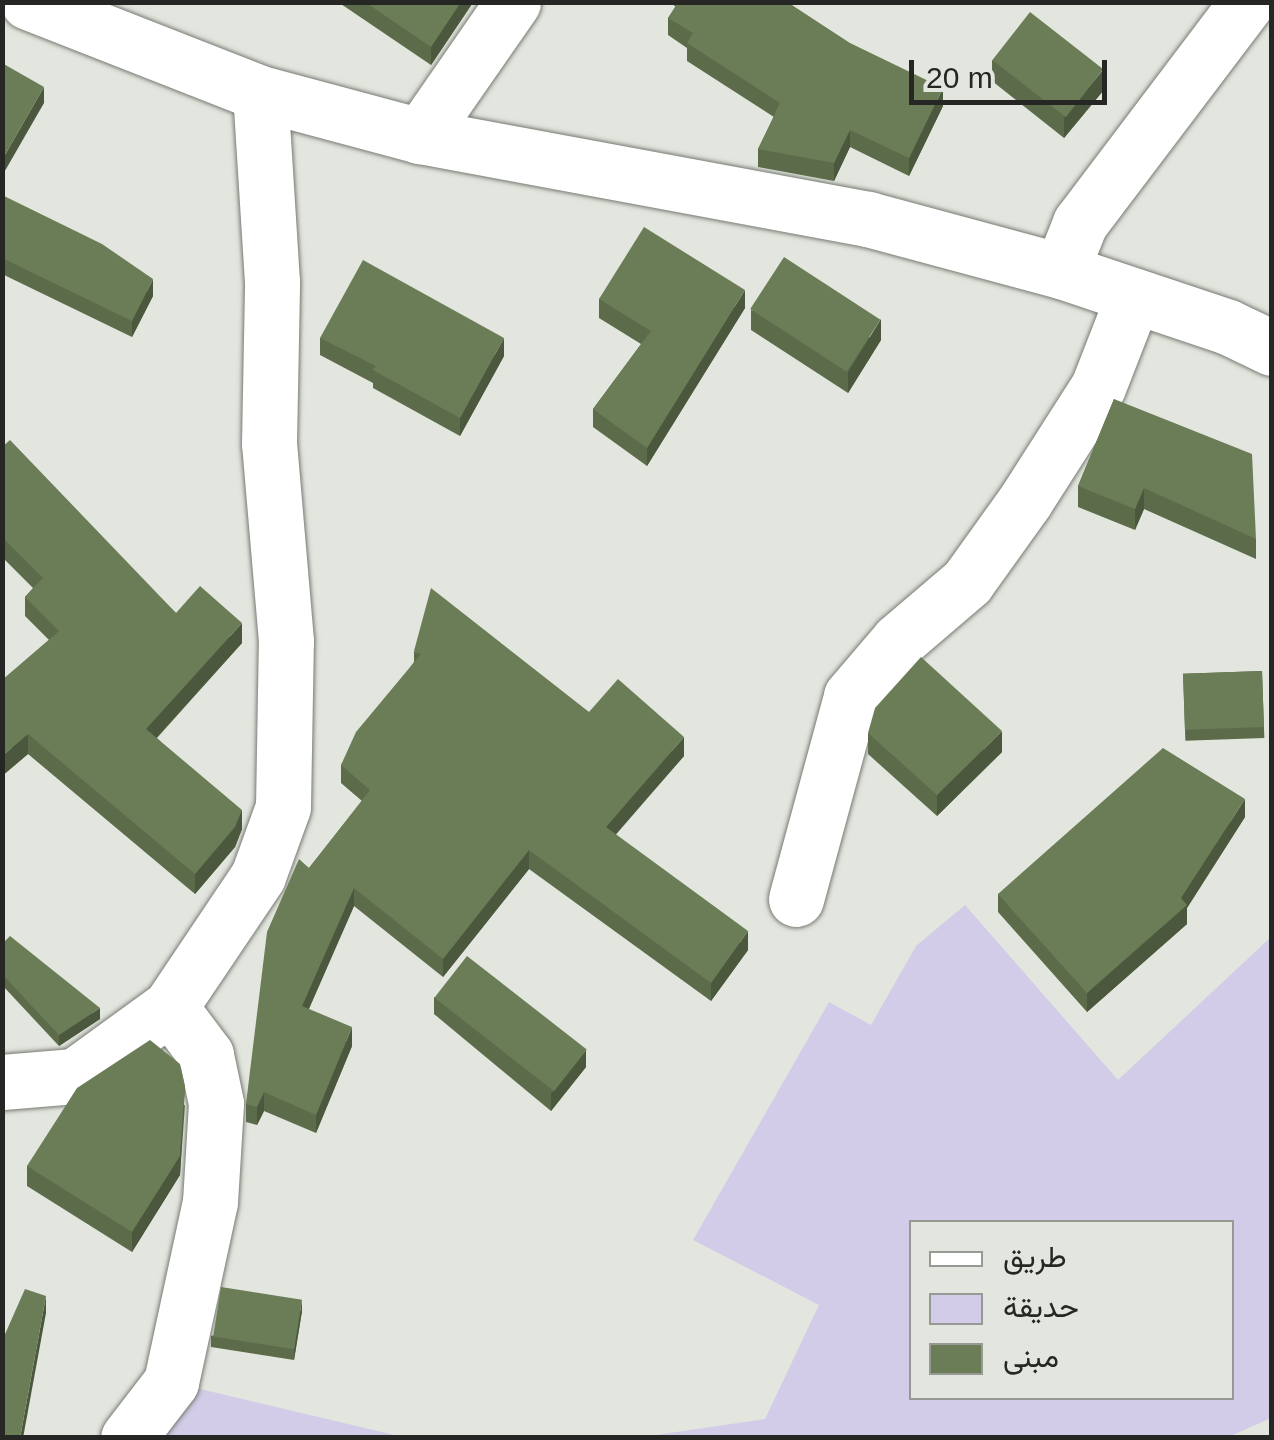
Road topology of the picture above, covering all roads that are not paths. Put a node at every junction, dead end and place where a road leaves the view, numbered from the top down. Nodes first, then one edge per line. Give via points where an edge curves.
1 (28, 2) edge
2 (513, 2) edge
3 (1247, 2) edge
4 (260, 94) junction
5 (420, 136) junction
6 (1061, 271) junction
7 (1132, 300) junction
8 (1272, 348) edge
9 (796, 900) dead end
10 (170, 1007) junction
11 (2, 1082) edge
12 (128, 1438) edge

1 - 4 street
2 - 5 street
3 - 6 street via 1080,223
4 - 5 street
4 - 10 street via 272,282 269,443 286,641 283,808 258,876
5 - 6 street via 868,218
6 - 7 street
7 - 8 street via 1228,326
7 - 9 street via 1098,387 1014,517 967,582 898,641 851,696
10 - 11 street via 75,1076
10 - 12 street via 206,1055 212,1087 210,1202 171,1382

